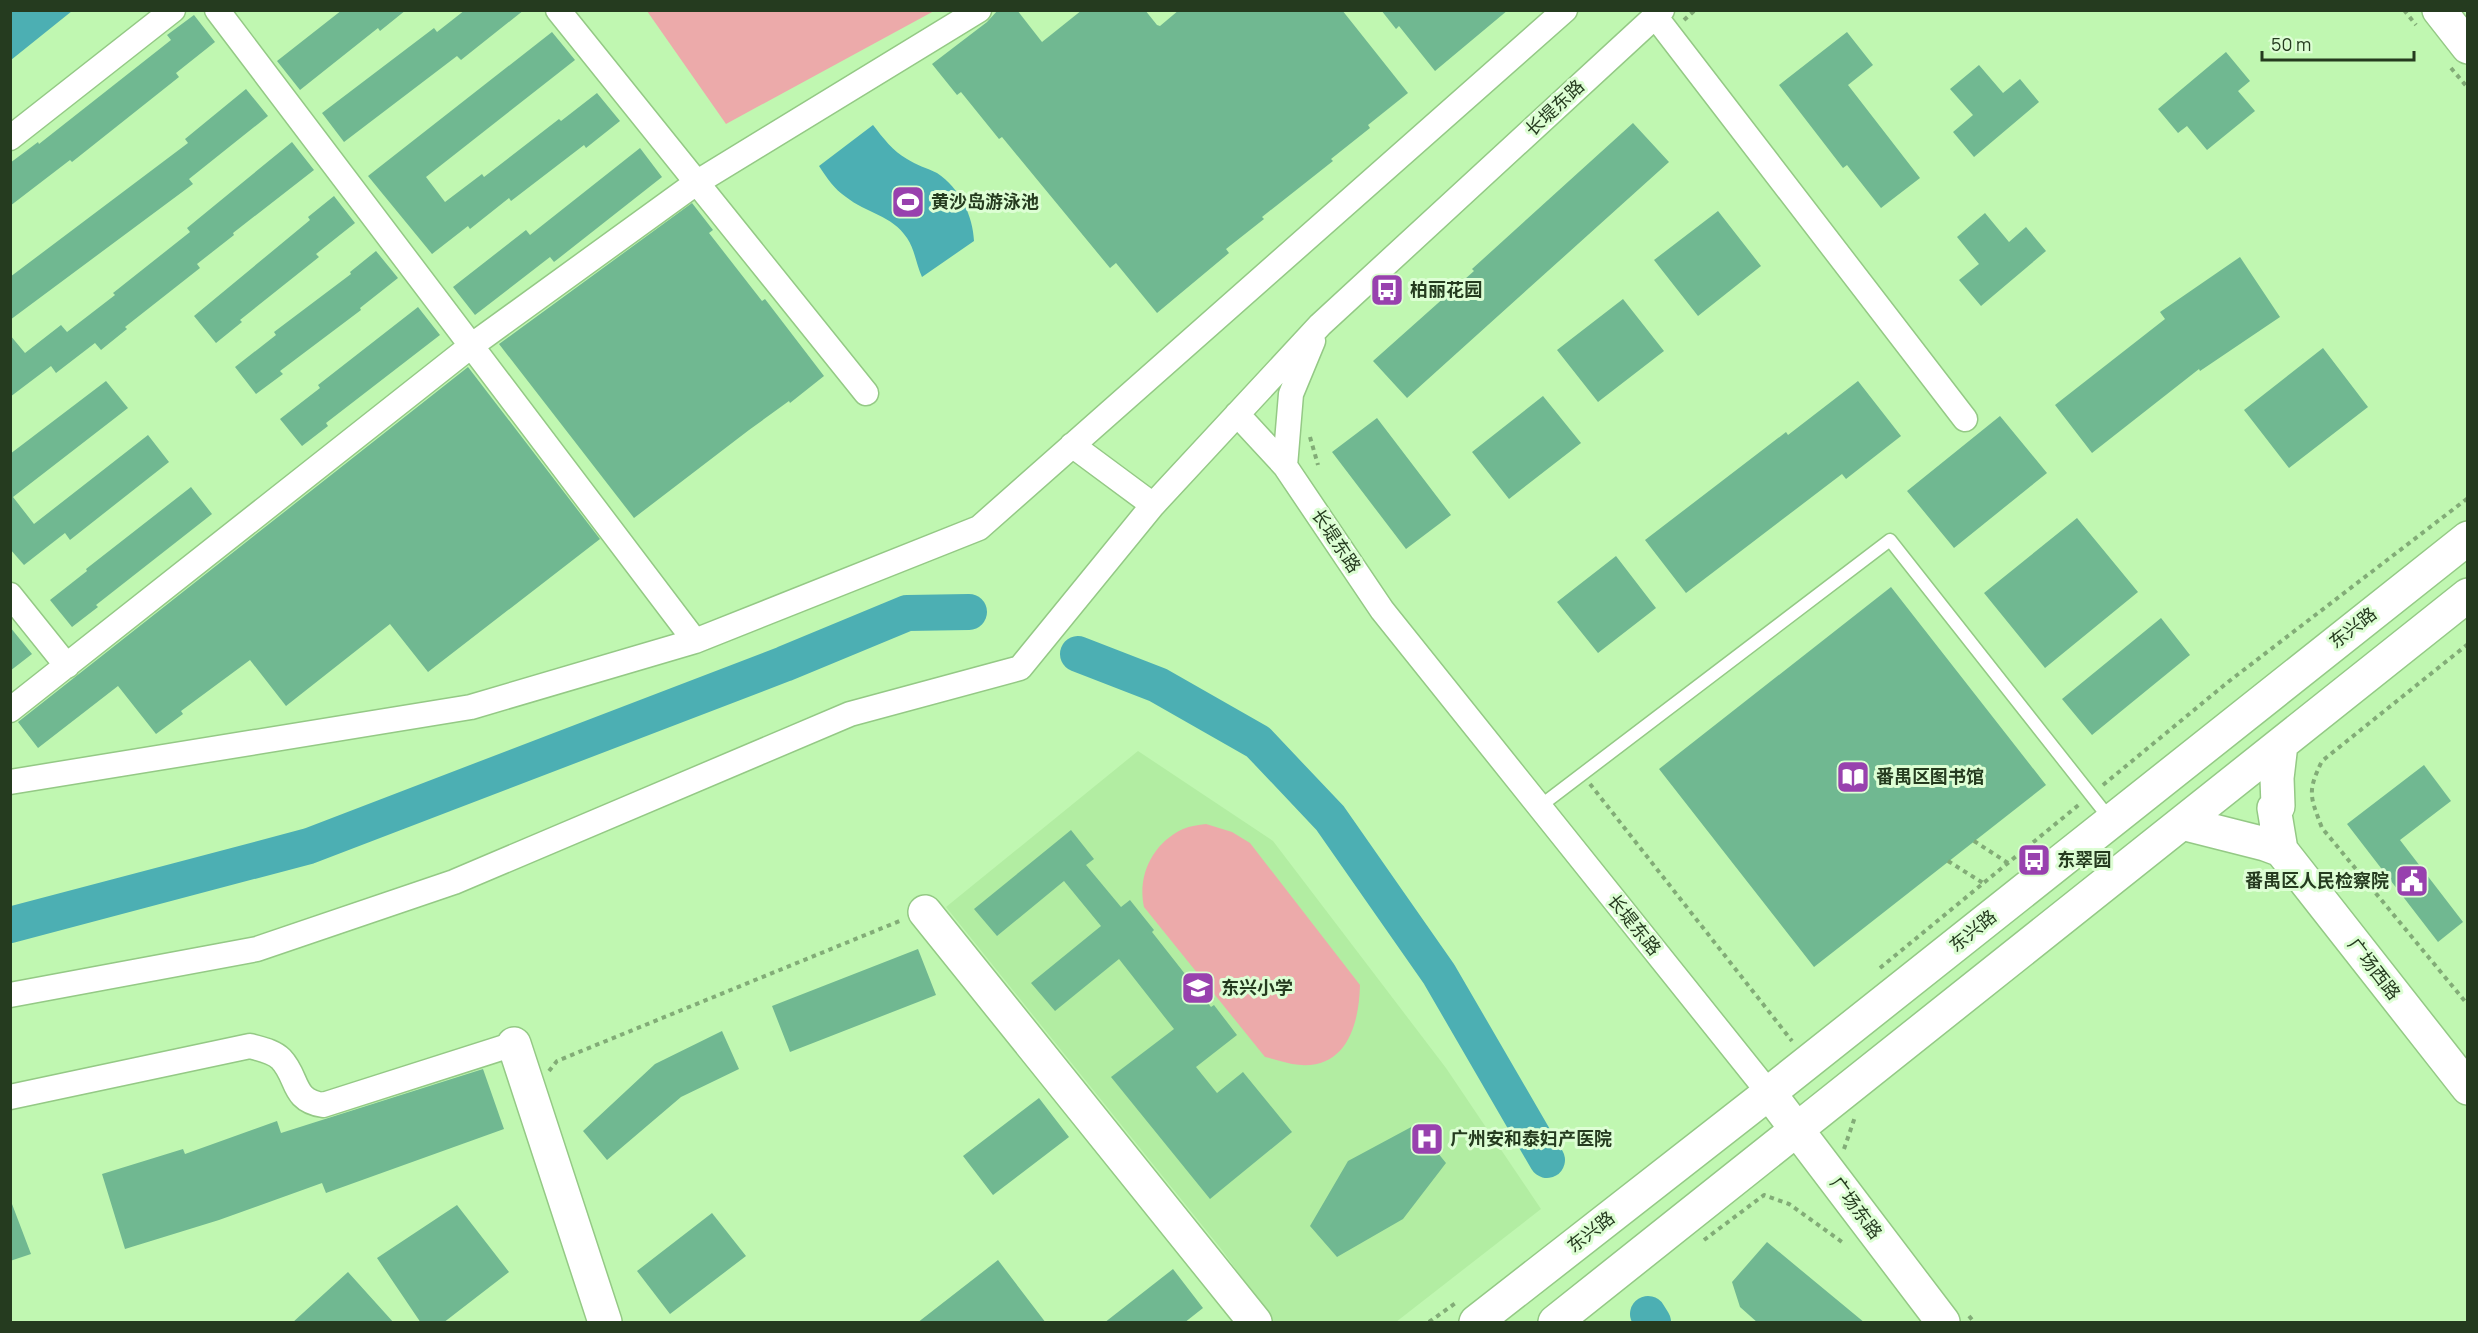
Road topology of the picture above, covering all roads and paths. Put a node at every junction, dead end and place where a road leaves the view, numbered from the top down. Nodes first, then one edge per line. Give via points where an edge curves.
1 (173, 10) edge
2 (217, 10) edge
3 (558, 10) edge
4 (979, 10) edge
5 (1565, 10) edge
6 (1695, 10) edge
7 (2439, 10) edge
8 (1661, 20) edge
9 (2468, 47) edge
10 (10, 138) edge
11 (696, 183) junction
12 (1320, 325) junction
13 (471, 346) junction
14 (866, 393) dead end
15 (1238, 414) junction
16 (1965, 419) dead end
17 (1307, 427) dead end
18 (1072, 446) junction
19 (1318, 465) dead end
20 (1286, 466) junction
21 (2468, 498) edge
22 (1153, 505) junction
23 (2468, 538) edge
24 (10, 595) edge
25 (2468, 595) edge
26 (695, 640) junction
27 (2468, 644) edge
28 (67, 666) junction
29 (10, 710) edge
30 (2281, 744) junction
31 (1583, 775) junction
32 (10, 782) edge
33 (2091, 795) junction
34 (1539, 807) junction
35 (2111, 821) junction
36 (2182, 823) junction
37 (1974, 841) dead end
38 (2281, 850) junction
39 (1948, 861) dead end
40 (2008, 863) junction
41 (1984, 883) junction
42 (917, 915) joint
43 (1874, 973) dead end
44 (10, 995) edge
45 (2468, 1005) edge
46 (514, 1044) joint
47 (1784, 1047) dead end
48 (547, 1074) dead end
49 (2468, 1088) edge
50 (1769, 1093) junction
51 (10, 1097) edge
52 (1861, 1108) dead end
53 (1797, 1131) junction
54 (1841, 1156) dead end
55 (1842, 1242) dead end
56 (1697, 1245) dead end
57 (1471, 1309) edge
58 (1955, 1318) edge
59 (605, 1323) edge
60 (1254, 1323) edge
61 (1429, 1323) edge
62 (1555, 1323) edge
63 (1974, 1323) edge

1 - 10 street
2 - 13 street
3 - 11 street
4 - 11 street
5 - 18 street
6 - 8 path
7 - 9 main road
8 - 12 street, 长堤东路
8 - 16 street
11 - 13 street
11 - 14 street
12 - 15 street
12 - 20 street, 长堤东路 via 1291,394
13 - 26 street
13 - 28 street
15 - 20 street
15 - 22 street
17 - 19 path
18 - 22 street
18 - 26 street via 979,528
20 - 34 street, 长堤东路 via 1382,610
21 - 33 path via 2228,682
22 - 44 street via 1020,669 850,714 454,882 257,949
23 - 35 main road, 东兴路
24 - 28 street
25 - 30 main road
26 - 32 street via 471,707
27 - 45 path via 2322,761 2312,781 2310,798 2322,828
28 - 29 street
30 - 36 main road
30 - 38 main road via 2278,806 2274,808
31 - 33 lane via 1890,540
31 - 34 lane
31 - 47 path via 1792,1041
33 - 35 lane
33 - 40 path
34 - 50 street, 长堤东路
35 - 50 main road, 东兴路
36 - 38 main road
36 - 53 main road
37 - 40 path
38 - 49 main road, 广场西路
39 - 41 path
40 - 41 path
41 - 43 path
42 - 48 path via 557,1061
42 - 60 main road
46 - 51 street via 324,1105 310,1103 298,1092 280,1058 250,1046
46 - 59 main road
50 - 53 main road, 广场东路
50 - 57 main road, 东兴路
52 - 54 path
53 - 58 main road, 广场东路
53 - 62 main road
55 - 56 path via 1788,1204 1764,1195
57 - 61 path
58 - 63 path

